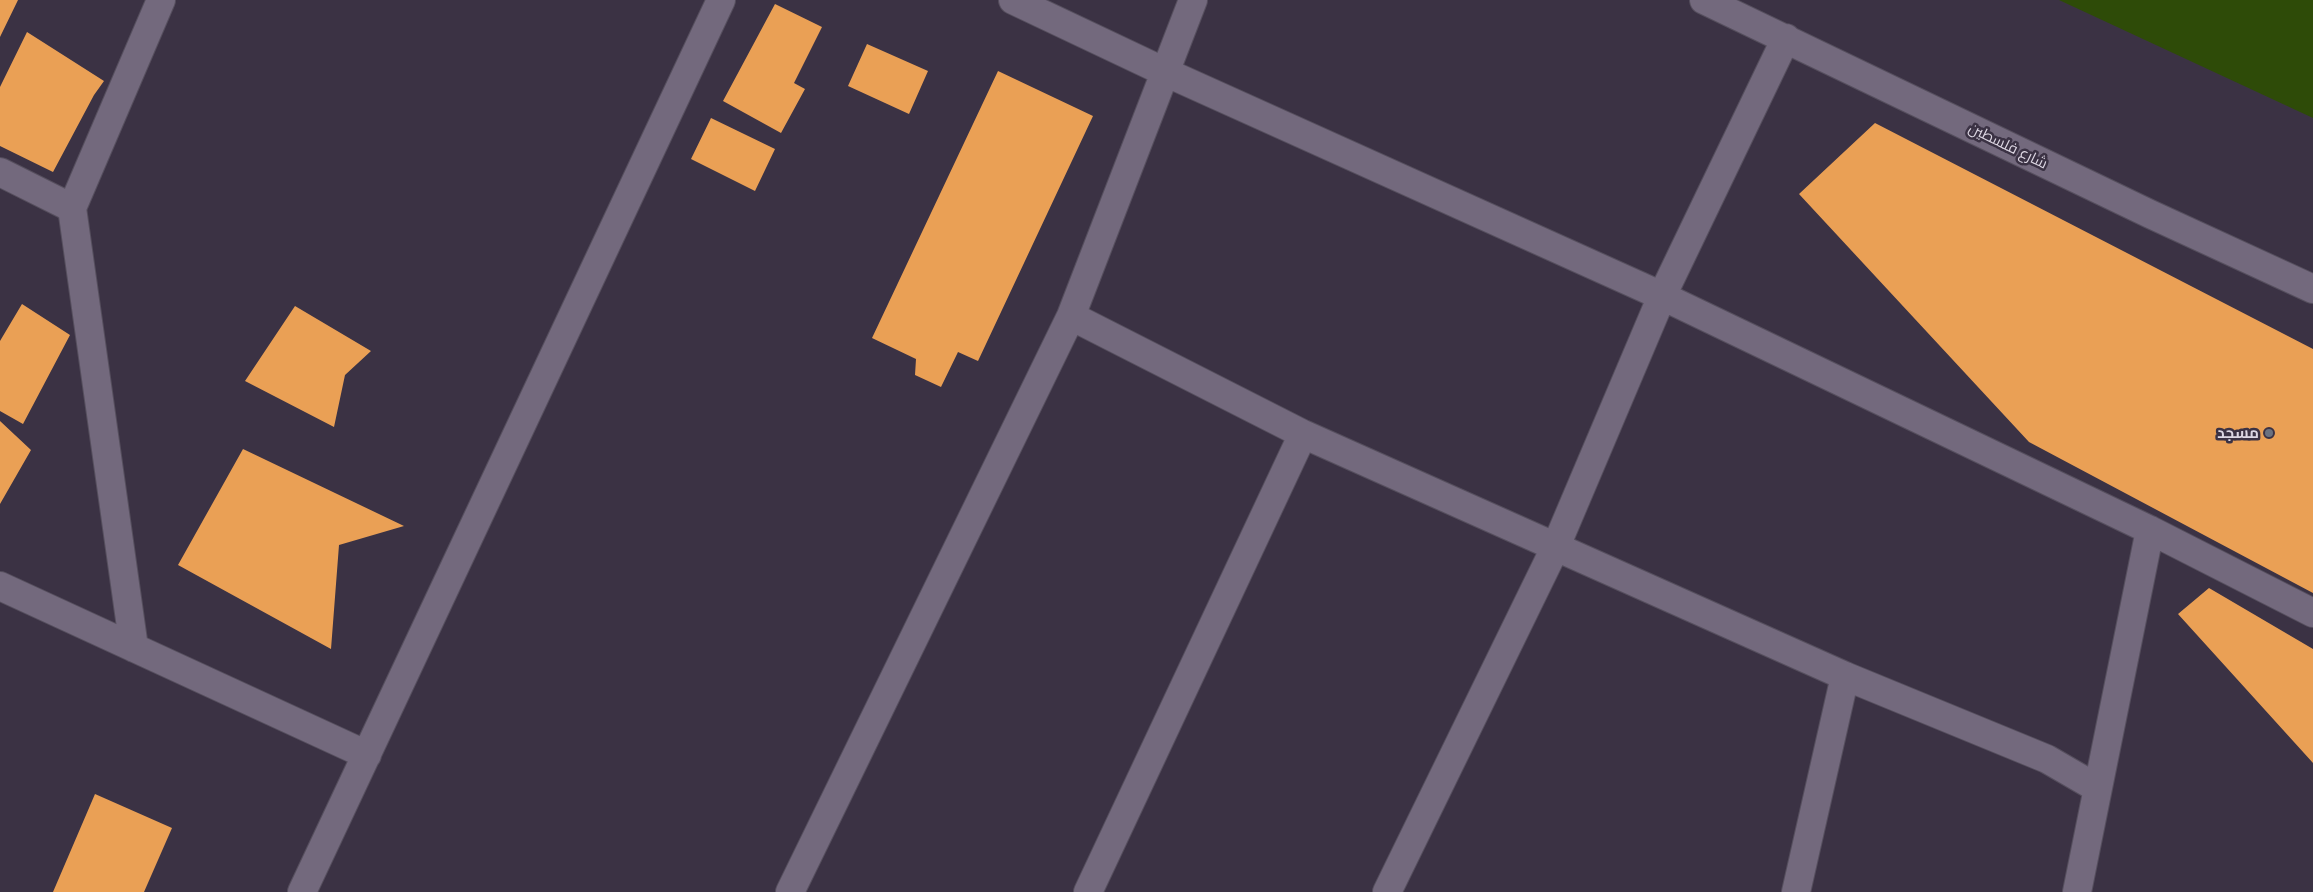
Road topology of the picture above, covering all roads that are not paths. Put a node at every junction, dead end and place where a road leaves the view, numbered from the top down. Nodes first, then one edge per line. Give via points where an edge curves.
1 (161, 0) edge
2 (722, 0) edge
3 (1013, 0) edge
4 (1193, 0) edge
5 (1704, 0) edge
6 (1786, 38) junction
7 (1165, 72) junction
8 (0, 172) edge
9 (72, 208) junction
10 (2313, 289) edge
11 (1662, 296) junction
12 (1071, 316) junction
13 (1303, 434) junction
14 (2150, 530) junction
15 (1556, 546) junction
16 (0, 586) edge
17 (2313, 613) edge
18 (134, 648) junction
19 (1845, 676) junction
20 (367, 755) junction
21 (2098, 788) junction
22 (302, 892) edge
23 (790, 892) edge
24 (1088, 892) edge
25 (1387, 892) edge
26 (1796, 892) edge
27 (2077, 892) edge

1 - 9 street
2 - 20 street
3 - 7 street
4 - 7 street
5 - 6 street, شارع فلسطين
6 - 10 street, شارع فلسطين
6 - 11 street
7 - 11 street
7 - 12 street
8 - 9 street
9 - 18 street
11 - 14 street
11 - 15 street
12 - 13 street
12 - 23 street
13 - 15 street
13 - 24 street
14 - 17 street
14 - 21 street
15 - 19 street
15 - 25 street
16 - 18 street
18 - 20 street
19 - 21 street via 2047,759
19 - 26 street
20 - 22 street
21 - 27 street

